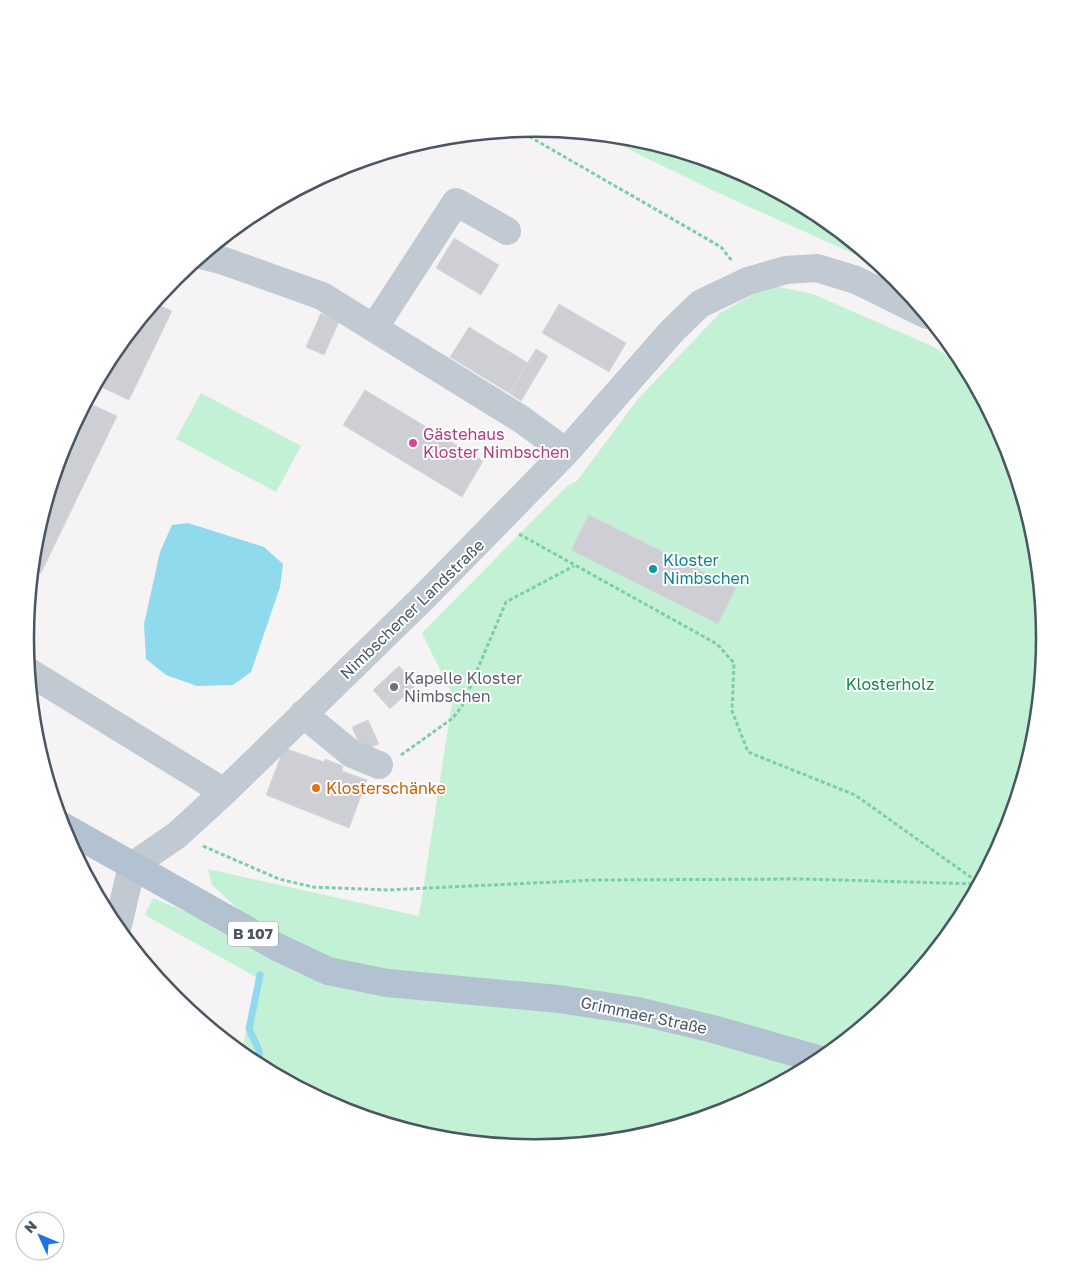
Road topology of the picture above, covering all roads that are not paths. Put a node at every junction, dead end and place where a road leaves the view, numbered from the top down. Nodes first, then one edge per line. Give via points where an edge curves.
1 (507, 231) dead end
2 (210, 257) edge
3 (911, 307) edge
4 (374, 328) junction
5 (566, 452) junction
6 (35, 675) edge
7 (304, 714) junction
8 (378, 765) road end
9 (224, 792) junction
10 (73, 832) edge
11 (132, 866) junction
12 (120, 918) edge
13 (810, 1057) edge

1 - 4 street via 456,202
2 - 4 street via 322,296
3 - 5 street, Nimbschener Landstraße via 856,280 817,268 786,270 748,281 700,304
4 - 5 street via 521,419
5 - 7 street, Nimbschener Landstraße via 499,523
6 - 9 street
7 - 8 street via 352,754
7 - 9 street, Nimbschener Landstraße
9 - 11 street, Nimbschener Landstraße via 178,834
10 - 11 main road, B 107
11 - 12 street
11 - 13 main road, Grimmaer Straße / B 107 via 311,964 366,980 559,999 638,1011

